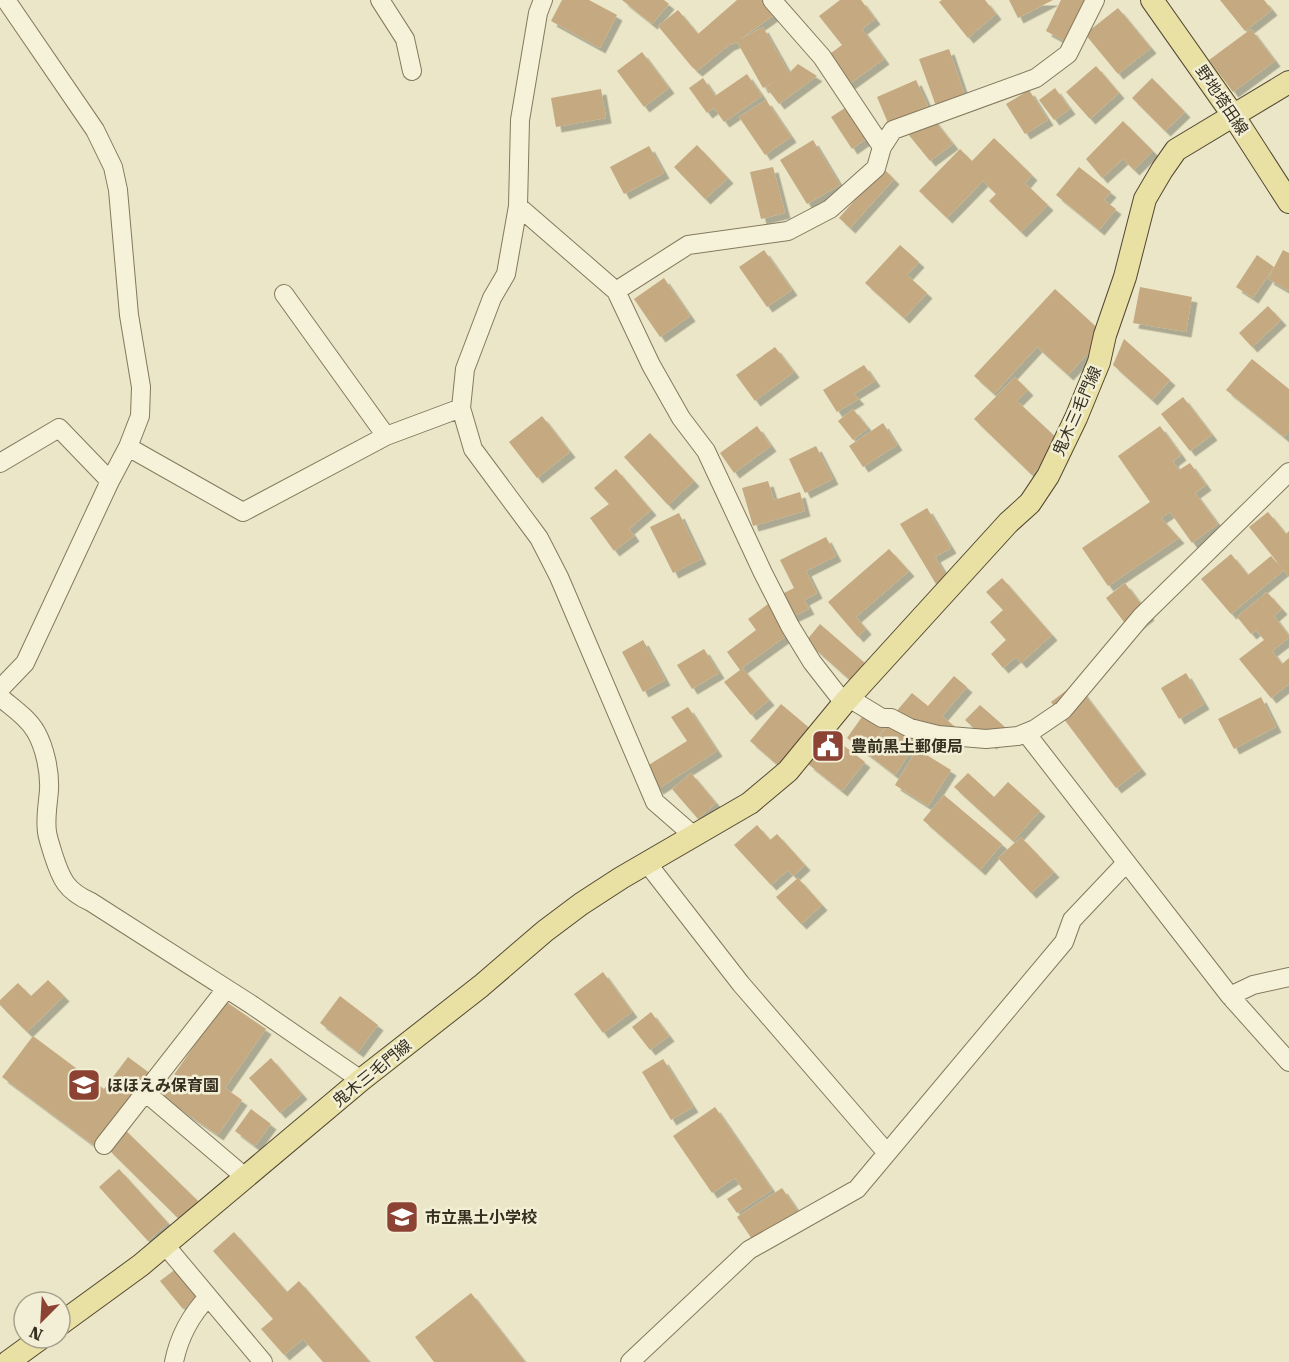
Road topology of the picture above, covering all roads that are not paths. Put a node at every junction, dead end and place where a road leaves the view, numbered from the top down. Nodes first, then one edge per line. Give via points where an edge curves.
1 (6, 0) edge
2 (380, 0) edge
3 (543, 0) edge
4 (772, 0) edge
5 (1095, 0) edge
6 (1152, 0) edge
7 (412, 70) dead end
8 (1289, 82) edge
9 (1233, 115) junction
10 (882, 147) junction
11 (1289, 202) edge
12 (518, 206) junction
13 (615, 291) junction
14 (284, 294) dead end
15 (461, 408) junction
16 (386, 436) junction
17 (128, 447) junction
18 (0, 463) edge
19 (1289, 472) edge
20 (110, 481) junction
21 (0, 689) edge
22 (0, 697) edge
23 (846, 701) junction
24 (1026, 733) junction
25 (694, 836) junction
26 (647, 863) junction
27 (1126, 863) junction
28 (1289, 977) edge
29 (226, 989) junction
30 (1230, 996) junction
31 (1289, 1062) edge
32 (361, 1080) junction
33 (145, 1092) junction
34 (104, 1144) dead end
35 (887, 1152) junction
36 (245, 1177) junction
37 (165, 1245) junction
38 (208, 1297) junction
39 (72, 1315) edge
40 (24, 1350) edge
41 (8, 1362) edge
42 (174, 1362) edge
43 (263, 1362) edge
44 (630, 1362) edge

1 - 17 street via 95,130 113,167 141,387 140,416
2 - 7 street via 405,39
3 - 12 street via 520,120
4 - 10 street via 822,57
5 - 10 street via 1068,54 1036,78 893,130
6 - 9 main road, 野地塔田線
8 - 9 main road, 鬼木三毛門線
9 - 11 main road, 野地塔田線
9 - 23 main road, 鬼木三毛門線 via 1176,150 1145,199 1099,363 1048,476 1030,502
10 - 13 street via 876,168 830,209 788,231 688,245
12 - 13 street
12 - 15 street via 506,274 492,298 465,369
13 - 23 street via 681,418 706,451 790,626 812,662
14 - 16 street
15 - 16 street
15 - 25 street via 473,450 539,538 559,578 655,802
16 - 17 street via 243,512
17 - 20 street
18 - 20 street via 59,428
19 - 24 street via 1141,617 1063,710
20 - 21 street via 25,663
22 - 29 street via 26,719 41,743 49,780 47,831 63,881 78,896
23 - 24 street via 882,718 938,735 986,739
23 - 25 main road, 鬼木三毛門線 via 788,771 750,803
24 - 27 street
25 - 26 main road, 鬼木三毛門線
26 - 32 main road, 鬼木三毛門線 via 554,924 481,987
26 - 35 street via 741,984
27 - 30 street
27 - 35 street via 1072,920 1064,942
28 - 30 street via 1253,985
29 - 32 street
29 - 33 street
30 - 31 street
32 - 36 main road, 鬼木三毛門線
33 - 34 street
33 - 36 street
35 - 44 street via 857,1189 749,1250
36 - 37 main road, 鬼木三毛門線
37 - 38 street
37 - 39 main road, 鬼木三毛門線
38 - 42 street via 178,1343
38 - 43 street
40 - 41 main road

